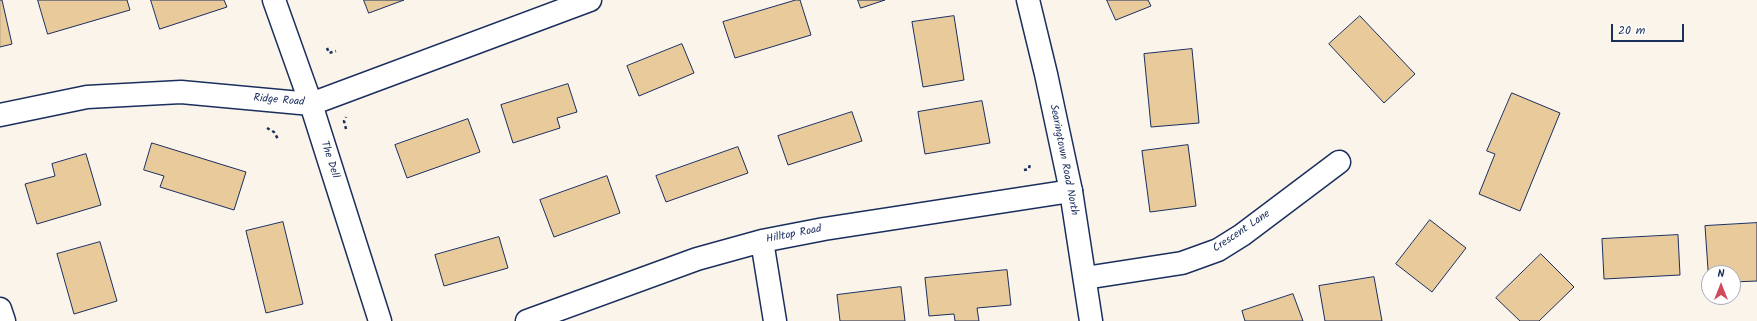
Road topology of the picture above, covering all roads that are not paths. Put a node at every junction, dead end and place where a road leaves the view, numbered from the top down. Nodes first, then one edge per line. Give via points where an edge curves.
1 (274, 0) edge
2 (590, 0) edge
3 (1028, 0) edge
4 (311, 104) junction
5 (0, 115) edge
6 (1339, 162) dead end
7 (1071, 191) junction
8 (762, 241) junction
9 (1085, 278) junction
10 (0, 309) edge
11 (4, 321) edge
12 (380, 321) edge
13 (527, 321) edge
14 (775, 321) edge
15 (1091, 321) edge

1 - 4 street, The Dell
2 - 4 street, Ridge Road
3 - 7 street, Searingtown Road North
4 - 5 street, Ridge Road via 181,92 87,96
4 - 12 street, The Dell
6 - 9 street, Crescent Lane via 1218,250 1182,263
7 - 8 street, Hilltop Road
7 - 9 street, Searingtown Road North
8 - 13 street, Hilltop Road via 697,259
8 - 14 street
9 - 15 street, Searingtown Road North
10 - 11 street

